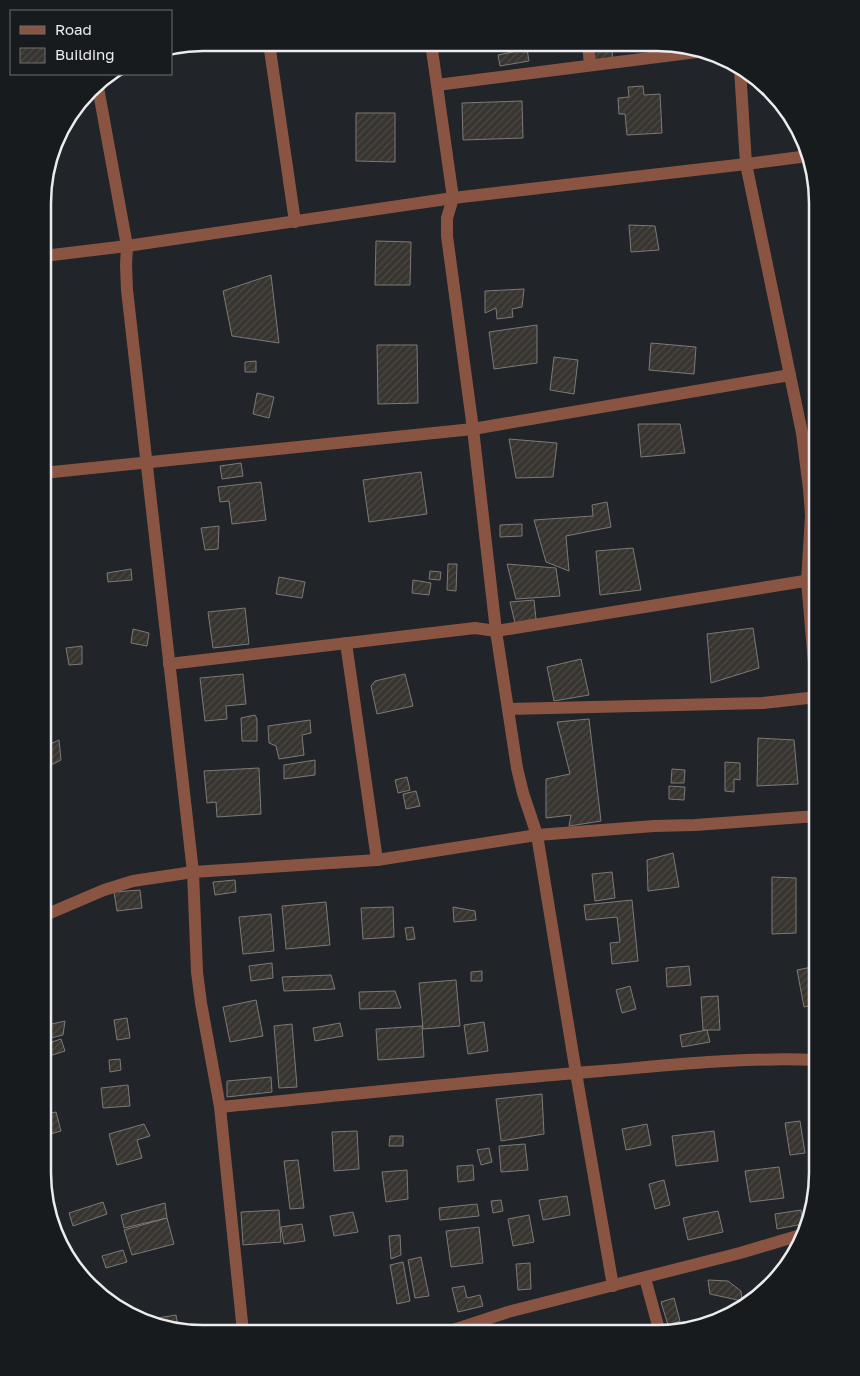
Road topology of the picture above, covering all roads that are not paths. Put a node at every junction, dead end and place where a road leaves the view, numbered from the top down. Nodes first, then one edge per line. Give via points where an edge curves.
1 (432, 51) edge
2 (589, 51) edge
3 (270, 52) edge
4 (682, 54) edge
5 (590, 65) junction
6 (740, 77) edge
7 (437, 85) junction
8 (99, 93) edge
9 (802, 157) edge
10 (746, 164) junction
11 (453, 198) junction
12 (295, 222) junction
13 (127, 246) junction
14 (51, 255) edge
15 (790, 375) junction
16 (473, 429) junction
17 (146, 462) junction
18 (809, 467) edge
19 (51, 472) edge
20 (809, 581) edge
21 (496, 631) junction
22 (346, 643) junction
23 (168, 664) junction
24 (808, 699) edge
25 (508, 709) junction
26 (808, 817) edge
27 (537, 835) junction
28 (377, 860) junction
29 (193, 872) junction
30 (51, 913) edge
31 (808, 1060) edge
32 (576, 1073) junction
33 (220, 1107) junction
34 (794, 1237) edge
35 (645, 1278) junction
36 (613, 1286) junction
37 (242, 1325) edge
38 (481, 1325) edge
39 (658, 1325) edge

1 - 7 street
2 - 5 street
3 - 12 street
4 - 5 street
5 - 7 street
6 - 10 street
7 - 11 street
8 - 13 street
9 - 10 street
10 - 11 street
10 - 15 street
11 - 12 street
11 - 16 street via 447,218 447,236
12 - 13 street
13 - 14 street
13 - 17 street via 127,290
15 - 16 street
15 - 18 street
16 - 17 street
16 - 21 street
17 - 19 street
17 - 23 street
20 - 21 street
21 - 22 street via 475,628
21 - 25 street
22 - 23 street
22 - 28 street
23 - 29 street
24 - 25 street via 747,704
25 - 27 street via 523,793
26 - 27 street
27 - 28 street
27 - 32 street
28 - 29 street
29 - 30 street via 133,881
29 - 33 street via 198,980
31 - 32 street via 762,1059
32 - 33 street
32 - 36 street
33 - 37 street
34 - 35 street
35 - 36 street
35 - 39 street
36 - 38 street via 508,1312

